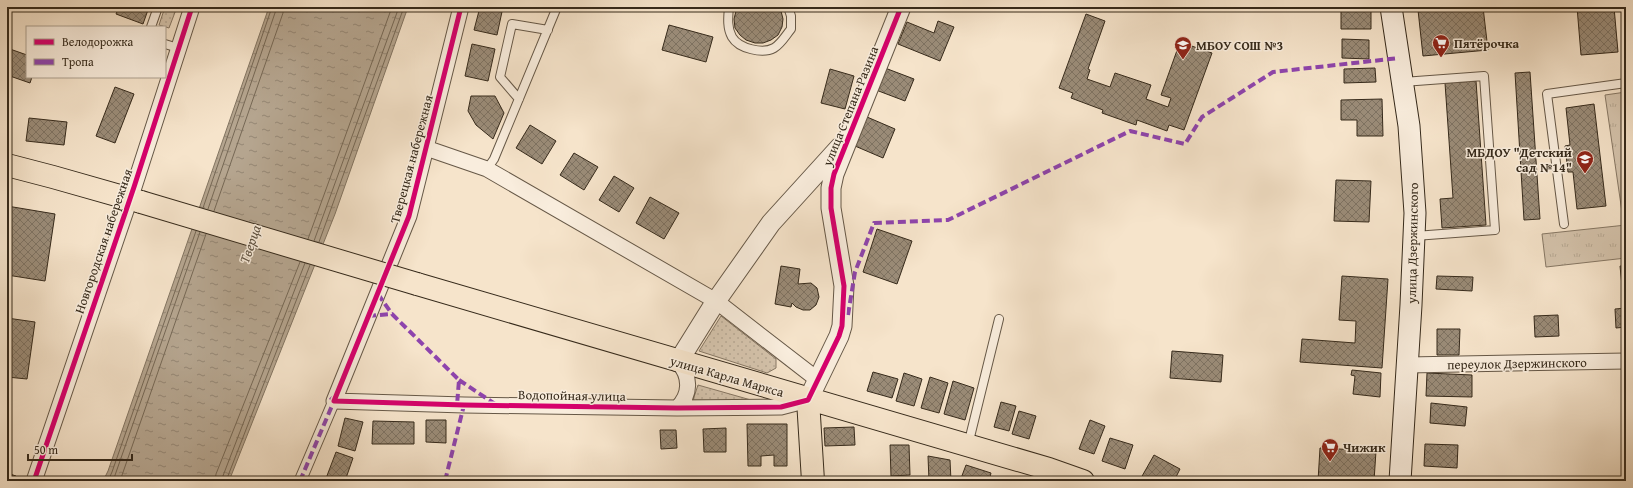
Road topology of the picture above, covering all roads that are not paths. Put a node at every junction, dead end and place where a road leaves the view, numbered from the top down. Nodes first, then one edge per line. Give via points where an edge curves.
1 (158, 7) edge
2 (192, 7) edge
3 (461, 7) edge
4 (555, 7) edge
5 (729, 7) edge
6 (788, 7) edge
7 (901, 7) edge
8 (1391, 7) edge
9 (151, 26) edge
10 (548, 30) junction
11 (172, 46) edge
12 (166, 71) edge
13 (164, 78) edge
14 (1402, 82) junction
15 (1626, 83) edge
16 (519, 99) junction
17 (848, 138) junction
18 (426, 148) junction
19 (7, 165) edge
20 (487, 170) junction
21 (135, 200) junction
22 (1564, 224) dead end
23 (1415, 236) junction
24 (716, 301) junction
25 (999, 319) dead end
26 (1626, 361) edge
27 (678, 362) junction
28 (1408, 365) junction
29 (818, 380) junction
30 (808, 400) junction
31 (334, 401) junction
32 (677, 408) junction
33 (968, 446) junction
34 (34, 481) edge
35 (300, 481) edge
36 (813, 481) edge
37 (1083, 481) edge
38 (1400, 481) edge

1 - 9 lane
2 - 11 street, Новгородская набережная
3 - 18 street, Тверецкая набережная
4 - 10 lane via 557,8
5 - 6 lane via 727,24 733,39 746,48 762,52 774,48 791,29
7 - 17 street, улица Степана Разина
8 - 14 main road, улица Дзержинского
10 - 16 lane
10 - 16 lane via 512,24 500,77
11 - 12 street, Новгородская набережная
13 - 21 street, Новгородская набережная
14 - 23 main road, улица Дзержинского via 1413,170
14 - 23 lane via 1484,76 1495,230
15 - 22 lane via 1546,94
16 - 20 lane
17 - 24 street, улица Степана Разина via 771,223
17 - 29 street, улица Степана Разина via 831,188 831,208 844,286 842,326
18 - 20 street
18 - 31 street, Тверецкая набережная via 409,216
19 - 21 main road, улица Карла Маркса
20 - 24 street
21 - 27 main road, улица Карла Маркса, bridge
21 - 34 street, Новгородская набережная
23 - 28 main road, улица Дзержинского
24 - 27 street, улица Степана Разина
24 - 29 street
25 - 33 lane
26 - 28 street, переулок Дзержинского
27 - 30 main road, улица Карла Маркса
27 - 32 street via 685,370 688,385 686,395
28 - 38 main road, улица Дзержинского
29 - 30 street, улица Степана Разина
30 - 32 street, Водопойная улица via 781,407
30 - 33 main road, улица Карла Маркса
30 - 36 main road
31 - 32 street, Водопойная улица
31 - 35 street, Тверецкая набережная
33 - 37 main road, улица Карла Маркса

